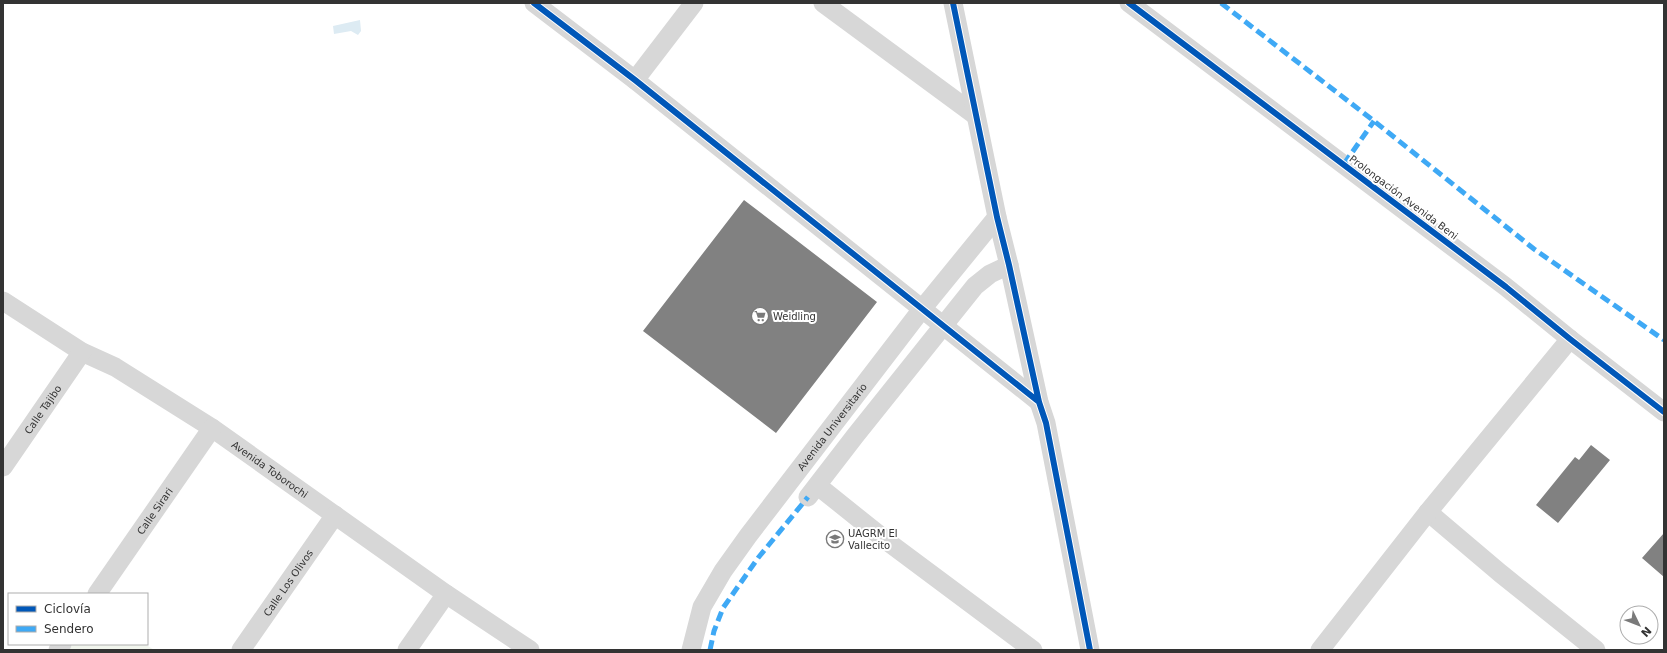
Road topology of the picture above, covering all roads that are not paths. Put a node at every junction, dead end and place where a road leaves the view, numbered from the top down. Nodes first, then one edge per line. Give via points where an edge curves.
1 (534, 3) edge
2 (694, 3) edge
3 (823, 3) edge
4 (953, 3) edge
5 (1129, 3) edge
6 (635, 80) junction
7 (975, 115) junction
8 (997, 216) junction
9 (1009, 265) junction
10 (3, 301) edge
11 (922, 309) junction
12 (943, 324) junction
13 (1570, 339) junction
14 (82, 352) junction
15 (1039, 402) junction
16 (1664, 412) edge
17 (212, 428) junction
18 (3, 467) edge
19 (1428, 512) junction
20 (335, 515) junction
21 (98, 593) edge
22 (446, 594) junction
23 (241, 650) edge
24 (407, 650) edge
25 (530, 650) edge
26 (691, 650) edge
27 (1033, 650) edge
28 (1090, 650) edge
29 (1320, 650) edge
30 (1596, 650) edge

1 - 6 street
2 - 6 street
3 - 7 street
4 - 7 street
5 - 13 street, Prolongación Avenida Beni via 1499,282
6 - 11 street
7 - 8 street
8 - 9 street
8 - 11 street, Avenida Universitario
9 - 12 street via 990,274 975,286
9 - 15 street
10 - 14 street, Avenida Toborochi
11 - 12 street
11 - 26 street, Avenida Universitario via 723,571 702,607
12 - 15 street
12 - 27 street via 813,492 888,542
13 - 16 street, Prolongación Avenida Beni
13 - 19 street
14 - 17 street, Avenida Toborochi via 115,367
14 - 18 street, Calle Tajibo
15 - 28 street via 1046,423
17 - 20 street, Avenida Toborochi
17 - 21 street, Calle Sirari
19 - 29 street
19 - 30 street
20 - 22 street, Avenida Toborochi
20 - 23 street, Calle Los Olivos
22 - 24 street
22 - 25 street, Avenida Toborochi

